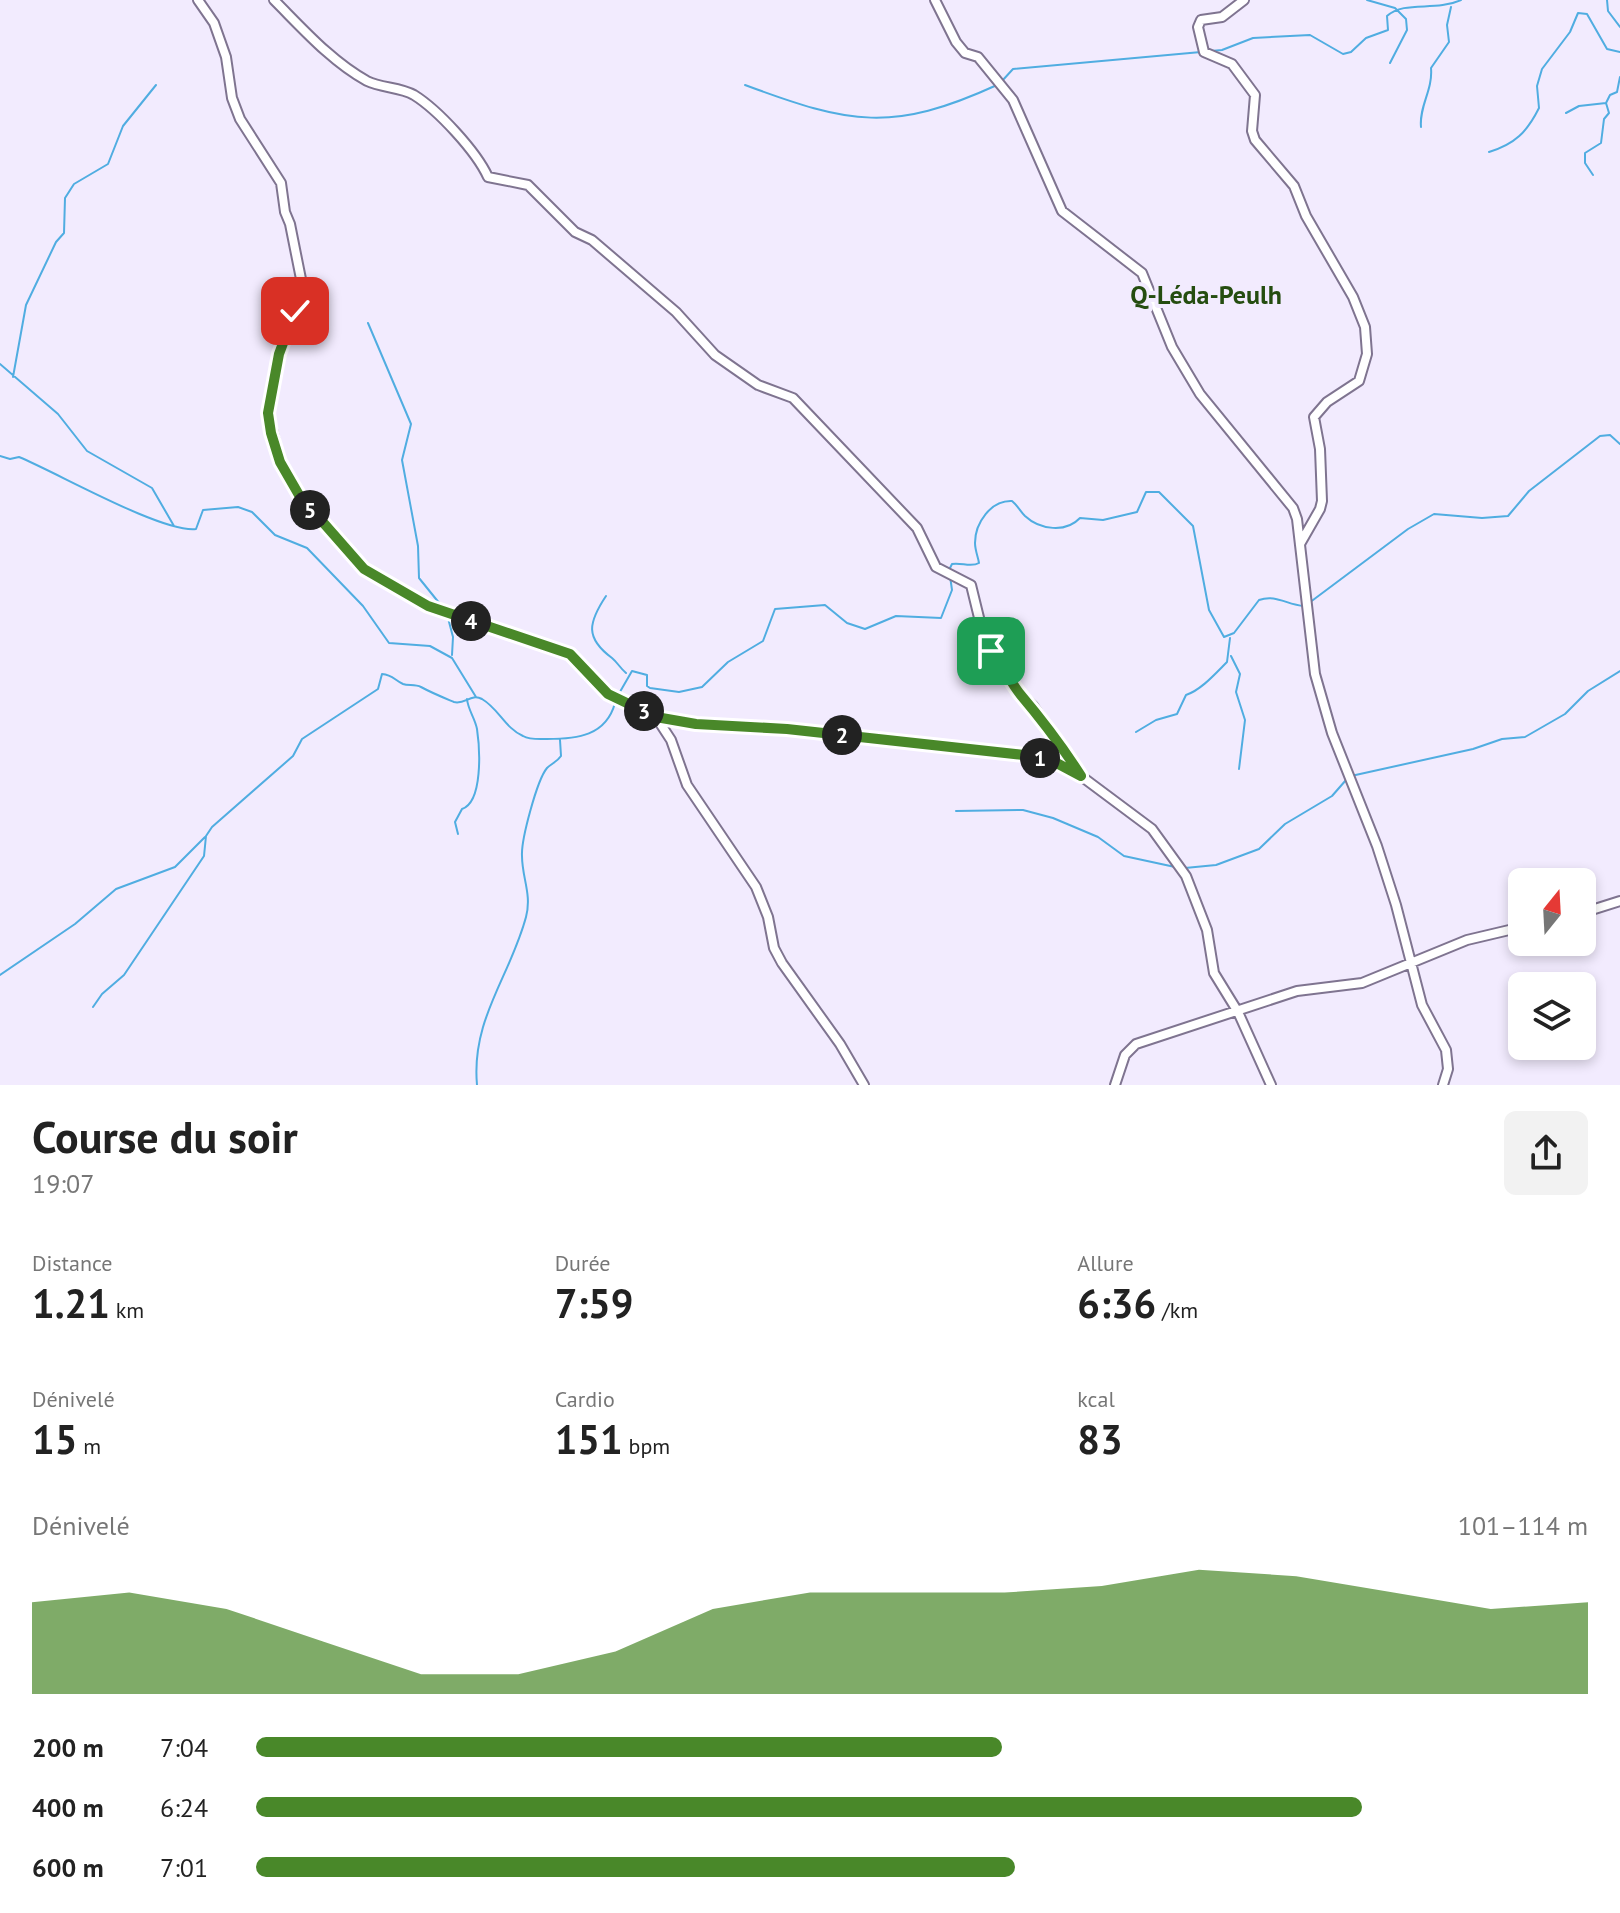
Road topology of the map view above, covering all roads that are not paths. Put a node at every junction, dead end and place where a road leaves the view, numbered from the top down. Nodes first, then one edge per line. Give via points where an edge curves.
1 (198, 0) edge
2 (274, 0) edge
3 (935, 0) edge
4 (1244, 0) edge
5 (1300, 544) junction
6 (656, 717) junction
7 (1081, 776) junction
8 (1620, 901) edge
9 (1596, 909) edge
10 (1508, 930) edge
11 (1411, 965) junction
12 (1238, 1012) junction
13 (864, 1085) edge
14 (1115, 1085) edge
15 (1271, 1085) edge
16 (1443, 1085) edge

1 - 6 street via 214,23 226,57 240,119 281,183 290,224 302,284 279,354 268,413 280,462 299,495 364,569 428,606 570,654 608,694
2 - 7 street via 352,71 369,82 412,94 431,109 488,177 528,185 575,232 592,240 676,312 715,355 758,385 793,398 917,528 936,567 971,585 978,622 991,651
3 - 5 street via 956,42 965,53 978,57 1013,100 1062,211 1142,273 1172,347 1200,394 1293,508
4 - 5 street via 1222,17 1201,20 1204,52 1232,64 1255,95 1255,140 1294,186 1365,327 1367,354 1359,381 1314,417 1322,501
5 - 11 street via 1315,674 1382,861
6 - 7 street via 1033,756
6 - 13 street via 671,740 687,785 756,887 782,963
7 - 12 street via 1152,829 1186,876 1207,930 1214,973
8 - 9 street
10 - 11 street via 1467,940
11 - 12 street via 1362,983 1297,991
11 - 16 street via 1422,1005 1446,1050
12 - 14 street via 1136,1044 1125,1055
12 - 15 street

